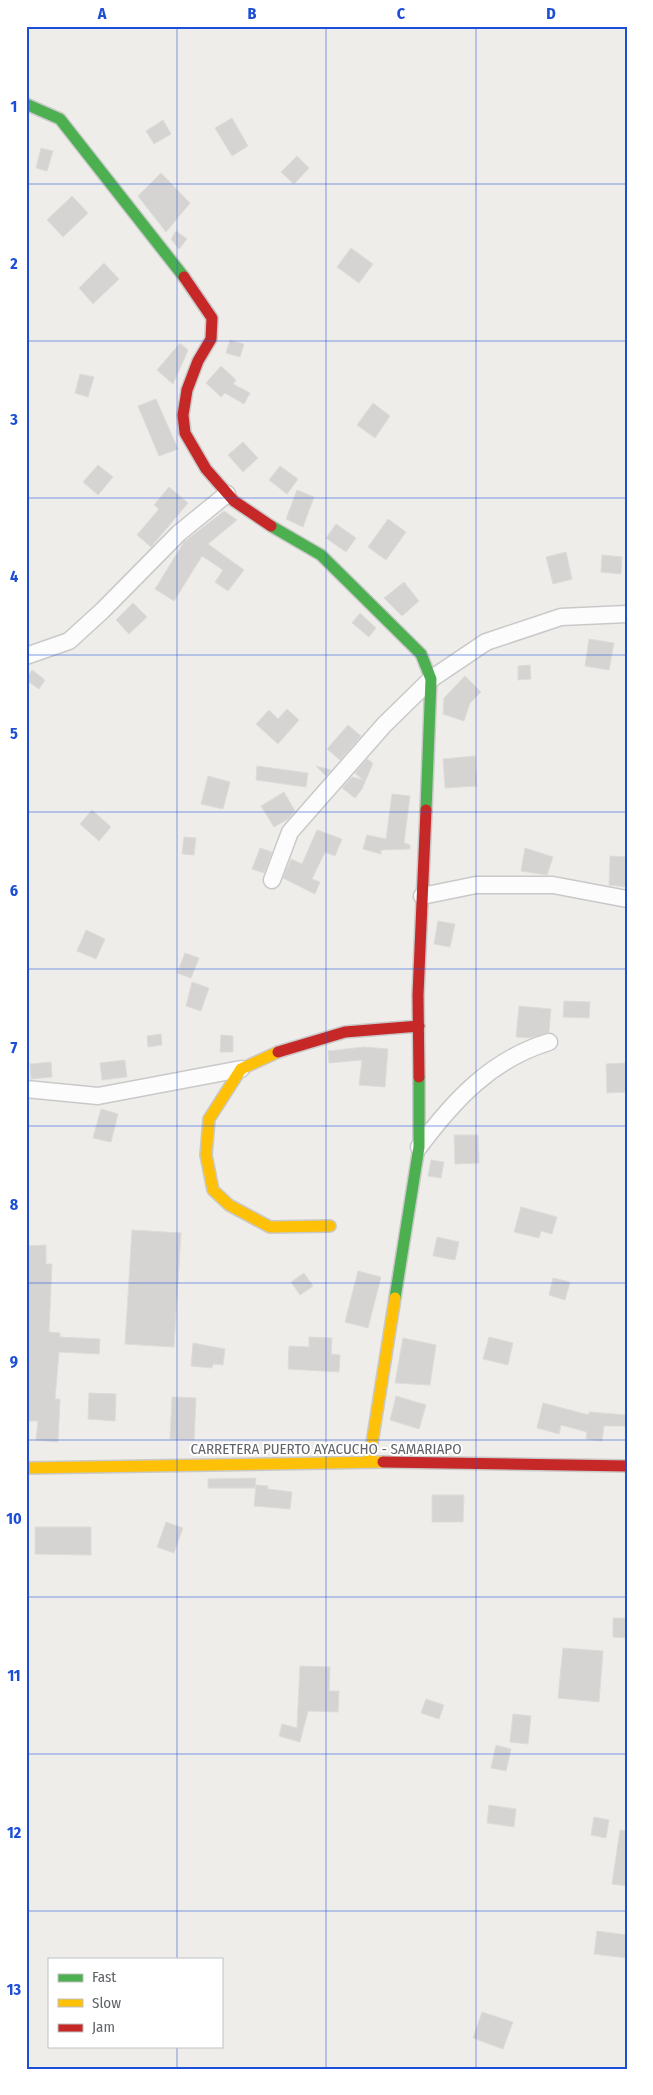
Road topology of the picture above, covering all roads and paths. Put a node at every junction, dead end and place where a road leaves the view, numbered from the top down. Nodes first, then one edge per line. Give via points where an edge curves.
1 (26, 104) edge
2 (228, 494) junction
3 (627, 614) edge
4 (26, 656) edge
5 (431, 679) junction
6 (272, 880) dead end
7 (422, 896) junction
8 (627, 898) edge
9 (418, 1026) junction
10 (549, 1042) dead end
11 (241, 1068) junction
12 (26, 1090) edge
13 (419, 1147) junction
14 (330, 1226) dead end
15 (369, 1462) junction
16 (627, 1466) edge
17 (26, 1468) edge

1 - 2 street via 60,119 194,290 212,318 211,339 187,390 183,415 185,433 206,469
2 - 4 street via 179,533 69,641
2 - 5 street via 277,530 321,555 421,654
3 - 5 street via 561,617 486,642
5 - 6 street via 378,731 290,832
5 - 7 street
7 - 8 street via 476,885 554,885
7 - 9 street
9 - 11 street via 345,1032 288,1047
9 - 13 street
10 - 13 street via 524,1049 483,1076 444,1113
11 - 12 street via 98,1096
11 - 14 street via 209,1119 206,1155 213,1190 230,1205 270,1227
13 - 15 street
15 - 16 street, CARRETERA PUERTO AYACUCHO - SAMARIAPO
15 - 17 street, CARRETERA PUERTO AYACUCHO - SAMARIAPO

